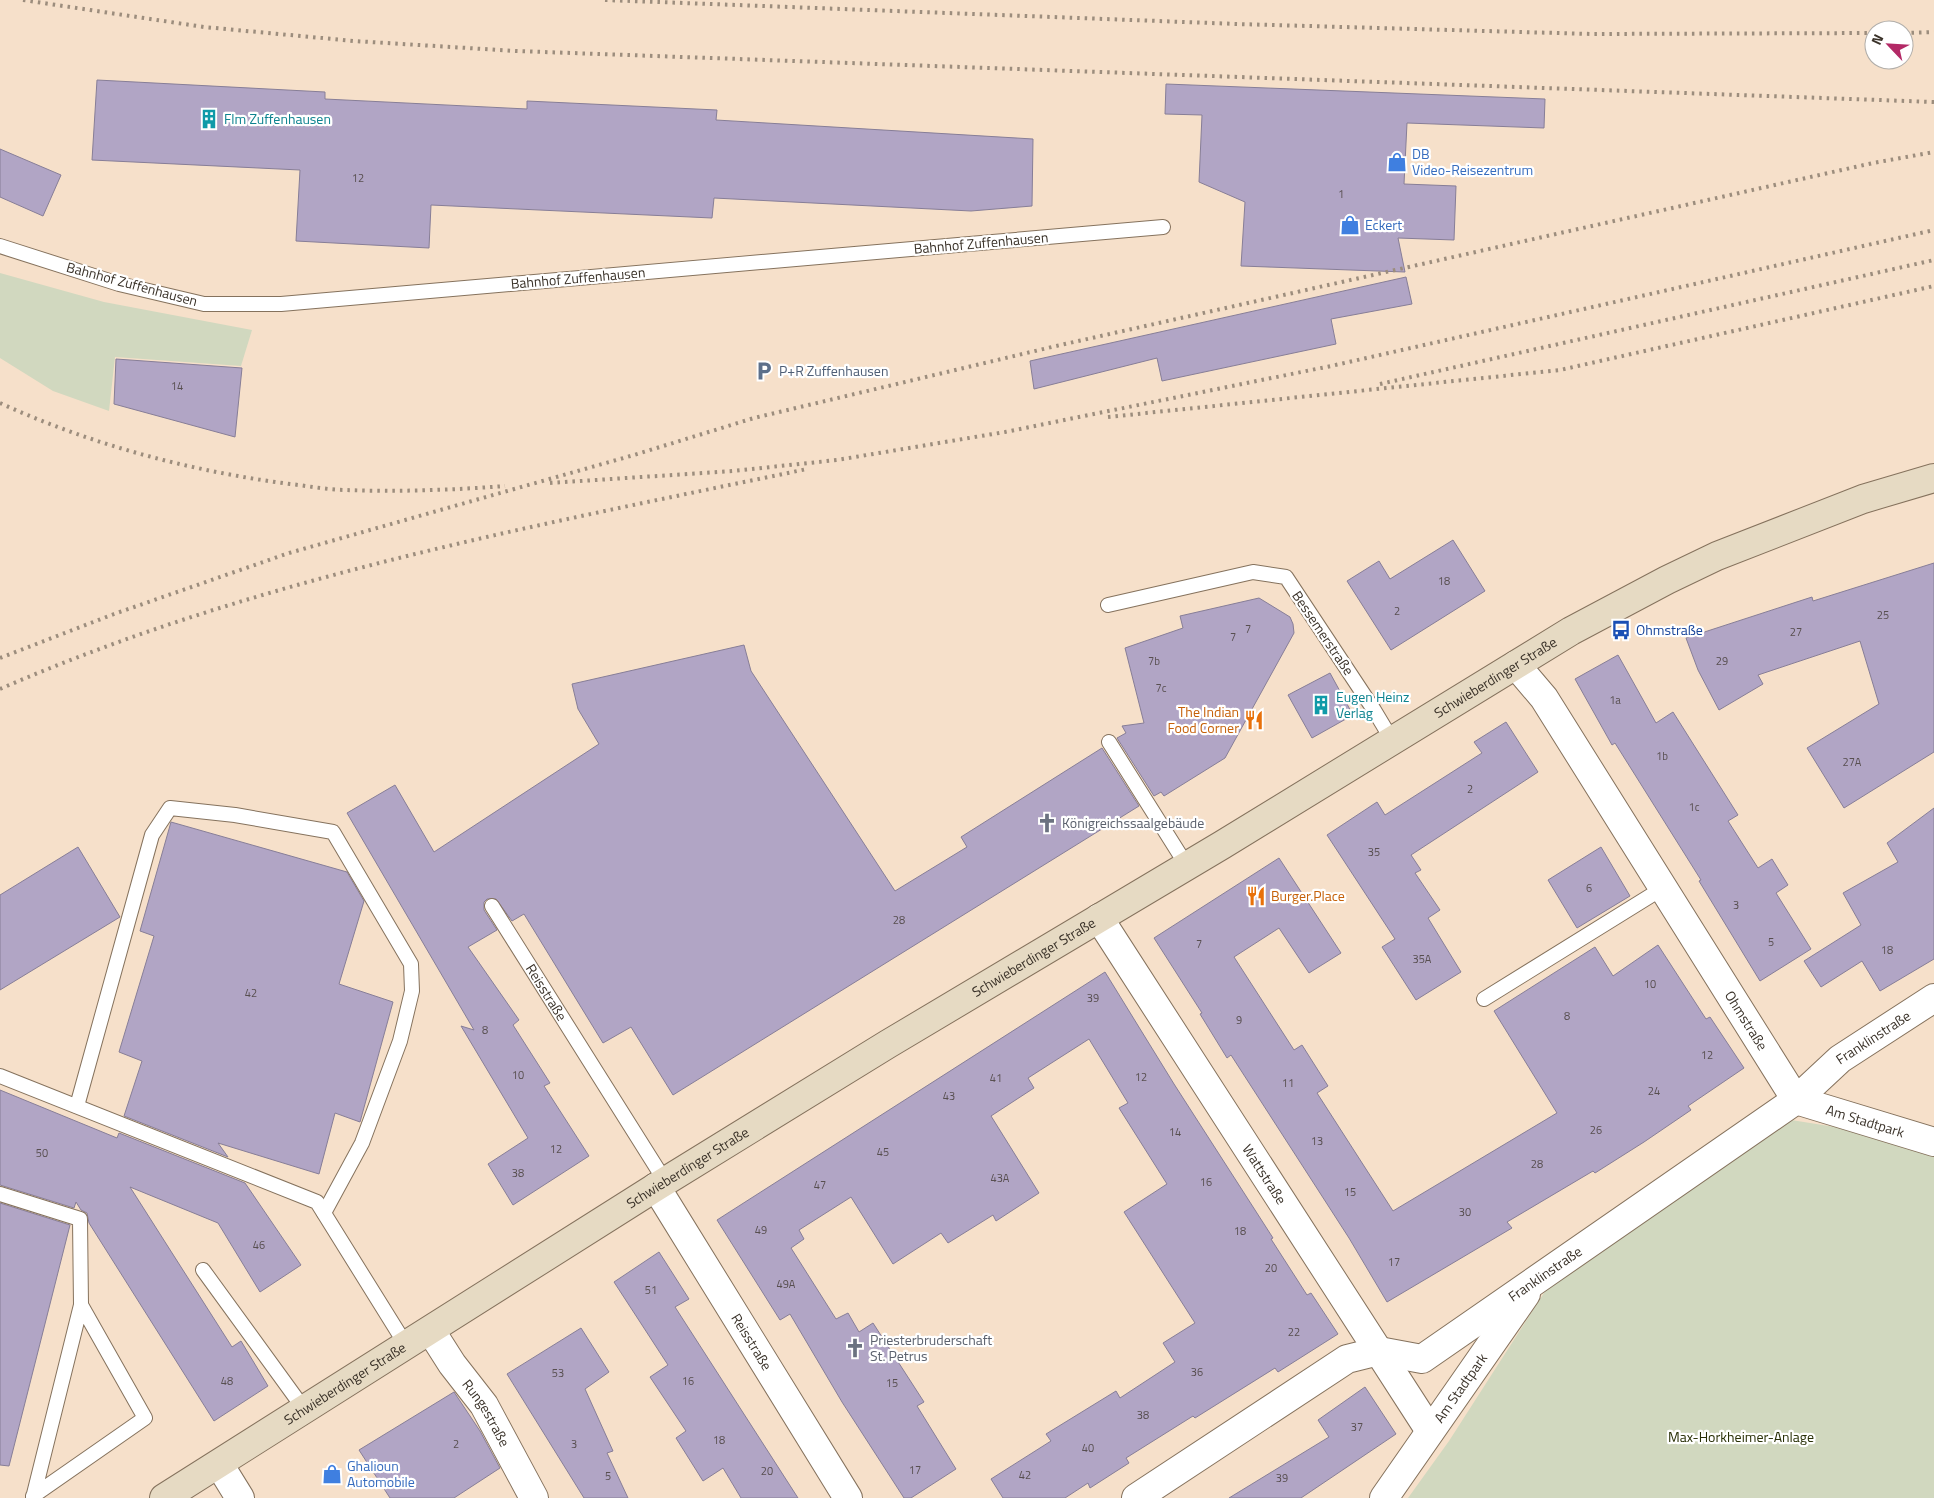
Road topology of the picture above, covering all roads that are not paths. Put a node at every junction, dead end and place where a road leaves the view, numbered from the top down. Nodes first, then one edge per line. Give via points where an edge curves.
1 (1163, 228) dead end
2 (0, 246) edge
3 (1934, 478) edge
4 (1108, 605) dead end
5 (1516, 665) junction
6 (1392, 740) junction
7 (1108, 742) dead end
8 (1187, 866) junction
9 (1663, 888) junction
10 (492, 906) dead end
11 (1099, 918) junction
12 (1934, 998) edge
13 (1484, 999) dead end
14 (0, 1076) edge
15 (1796, 1100) junction
16 (77, 1106) junction
17 (1934, 1142) edge
18 (661, 1184) junction
19 (0, 1194) edge
20 (324, 1213) junction
21 (203, 1270) dead end
22 (1537, 1279) junction
23 (81, 1305) junction
24 (431, 1331) junction
25 (406, 1345) junction
26 (1379, 1352) junction
27 (304, 1410) junction
28 (1430, 1431) junction
29 (219, 1464) junction
30 (33, 1497) edge
31 (164, 1498) edge
32 (240, 1498) edge
33 (534, 1498) edge
34 (848, 1498) edge
35 (1136, 1498) edge
36 (1384, 1498) edge

1 - 2 lane, Bahnhof Zuffenhausen via 281,304 204,304 119,284
3 - 5 main road, Schwieberdinger Straße via 1863,499 1717,556 1570,631
4 - 6 lane, Bessemerstraße via 1253,572 1286,577
5 - 6 main road, Schwieberdinger Straße
5 - 9 street, Ohmstraße via 1540,692
6 - 8 main road, Schwieberdinger Straße
7 - 8 lane
8 - 11 main road, Schwieberdinger Straße
9 - 13 lane
9 - 15 street, Ohmstraße
10 - 18 lane, Reisstraße
11 - 18 main road, Schwieberdinger Straße
11 - 26 street, Wattstraße
12 - 15 street, Franklinstraße via 1840,1059
14 - 16 lane
15 - 17 street, Am Stadtpark
15 - 22 street, Franklinstraße
16 - 20 lane via 318,1202
16 - 20 lane via 152,835 170,808 235,815 333,832 411,964 412,991 400,1041 362,1142
18 - 24 main road, Schwieberdinger Straße
18 - 34 street, Reisstraße
19 - 23 lane via 80,1219
20 - 25 lane
21 - 27 lane
22 - 26 street, Franklinstraße via 1422,1359
22 - 28 street, Am Stadtpark
23 - 30 lane
23 - 30 lane via 145,1418
24 - 25 main road, Schwieberdinger Straße
24 - 33 street, Rungestraße via 484,1405
25 - 27 main road, Schwieberdinger Straße
26 - 28 street, Wattstraße
26 - 35 street, Franklinstraße via 1347,1359
27 - 29 main road, Schwieberdinger Straße
28 - 36 street, Am Stadtpark
29 - 31 main road, Schwieberdinger Straße
29 - 32 street

